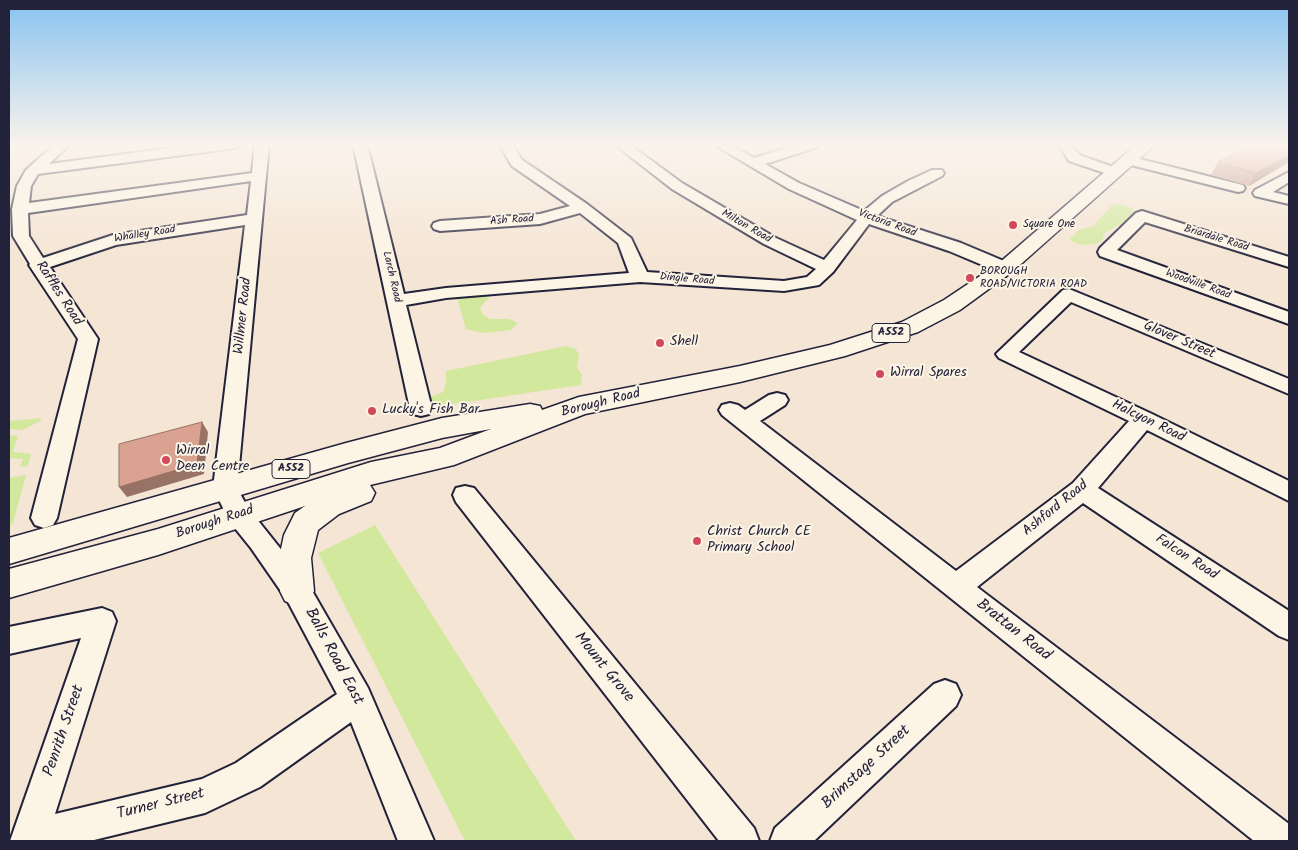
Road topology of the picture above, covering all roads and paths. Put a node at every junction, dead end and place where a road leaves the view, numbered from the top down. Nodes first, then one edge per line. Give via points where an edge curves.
1 (25, 184) edge
2 (203, 184) edge
3 (258, 184) edge
4 (369, 184) edge
5 (547, 184) edge
6 (675, 184) edge
7 (790, 184) edge
8 (917, 184) edge
9 (1101, 184) edge
10 (1215, 184) edge
11 (1276, 184) edge
12 (1238, 188) dead end
13 (1289, 200) edge
14 (582, 207) junction
15 (20, 209) junction
16 (1142, 216) joint
17 (254, 218) junction
18 (866, 218) junction
19 (440, 226) dead end
20 (1289, 262) edge
21 (38, 264) junction
22 (827, 268) junction
23 (1005, 268) junction
24 (640, 276) junction
25 (1069, 294) joint
26 (396, 302) junction
27 (1289, 318) edge
28 (1289, 387) edge
29 (777, 400) dead end
30 (579, 406) junction
31 (420, 409) dead end
32 (1144, 419) junction
33 (444, 458) junction
34 (1082, 490) junction
35 (1289, 492) edge
36 (465, 496) dead end
37 (232, 501) junction
38 (44, 518) dead end
39 (9, 551) edge
40 (9, 584) edge
41 (956, 587) junction
42 (297, 591) junction
43 (1289, 626) edge
44 (9, 640) edge
45 (945, 695) dead end
46 (357, 699) junction
47 (29, 839) edge
48 (416, 841) edge
49 (741, 841) edge
50 (788, 841) edge
51 (1282, 841) edge

1 - 15 street, Raffles Road
2 - 15 street
3 - 17 street, Willmer Road
4 - 26 street, Larch Road
5 - 14 street
6 - 22 street, Milton Road via 770,241
7 - 18 street, Victoria Road
8 - 18 street, Dingle Road via 886,199
9 - 23 highway, Borough Road / A552
10 - 12 street
11 - 13 street via 1260,193
14 - 19 street, Ash Road via 540,219
14 - 24 street via 625,241
15 - 21 street, Raffles Road via 21,236
16 - 20 street, Briardale Road
16 - 27 street, Woodville Road via 1106,252
17 - 21 street, Whalley Road via 113,240
17 - 37 street, Willmer Road
18 - 22 street, Dingle Road
18 - 23 street, Victoria Road
21 - 38 street, Raffles Road via 88,339
22 - 24 street, Dingle Road via 813,281 784,286
23 - 30 highway, Borough Road / A552 via 952,305 910,327 836,351 708,381
24 - 26 street, Dingle Road via 446,292
25 - 28 street, Glover Street
25 - 32 street, Halcyon Road via 1006,354
26 - 31 street, Larch Road
29 - 41 street, Brattan Road via 737,415
30 - 33 highway, Borough Road / A552
30 - 37 highway, A552 via 442,428 346,453
32 - 34 street, Ashford Road
32 - 35 street, Halcyon Road
33 - 37 highway, Borough Road / A552
33 - 42 highway via 328,506 306,522 295,558
34 - 41 street, Ashford Road
34 - 43 street, Falcon Road
36 - 49 street, Mount Grove
37 - 39 highway, A552 via 158,509
37 - 40 highway, Borough Road / A552 via 149,544
37 - 42 street, Balls Road East
41 - 51 street, Brattan Road
42 - 46 street, Balls Road East
44 - 47 street, Penrith Street via 102,621
45 - 50 street, Brimstage Street
46 - 47 street, Turner Street via 248,775 205,796
46 - 48 street, Balls Road East

